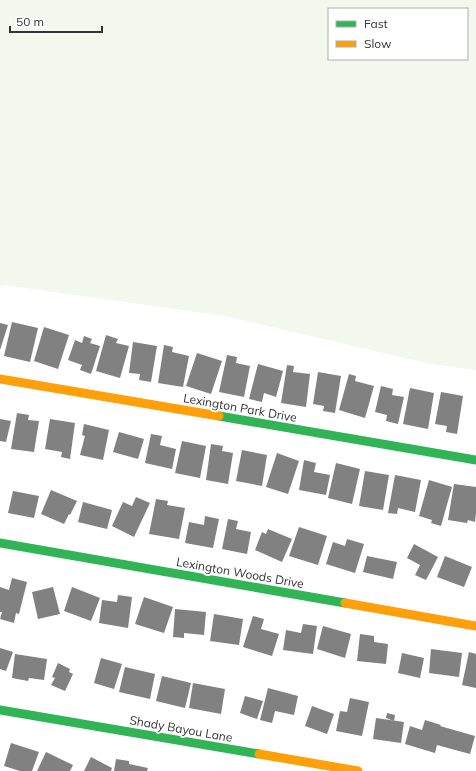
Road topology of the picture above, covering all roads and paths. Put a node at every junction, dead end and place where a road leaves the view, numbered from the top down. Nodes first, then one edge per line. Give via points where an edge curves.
1 (0, 379) edge
2 (476, 460) edge
3 (0, 543) edge
4 (476, 626) edge
5 (0, 710) edge
6 (358, 771) edge

1 - 2 street, Lexington Park Drive
3 - 4 street, Lexington Woods Drive
5 - 6 street, Shady Bayou Lane

